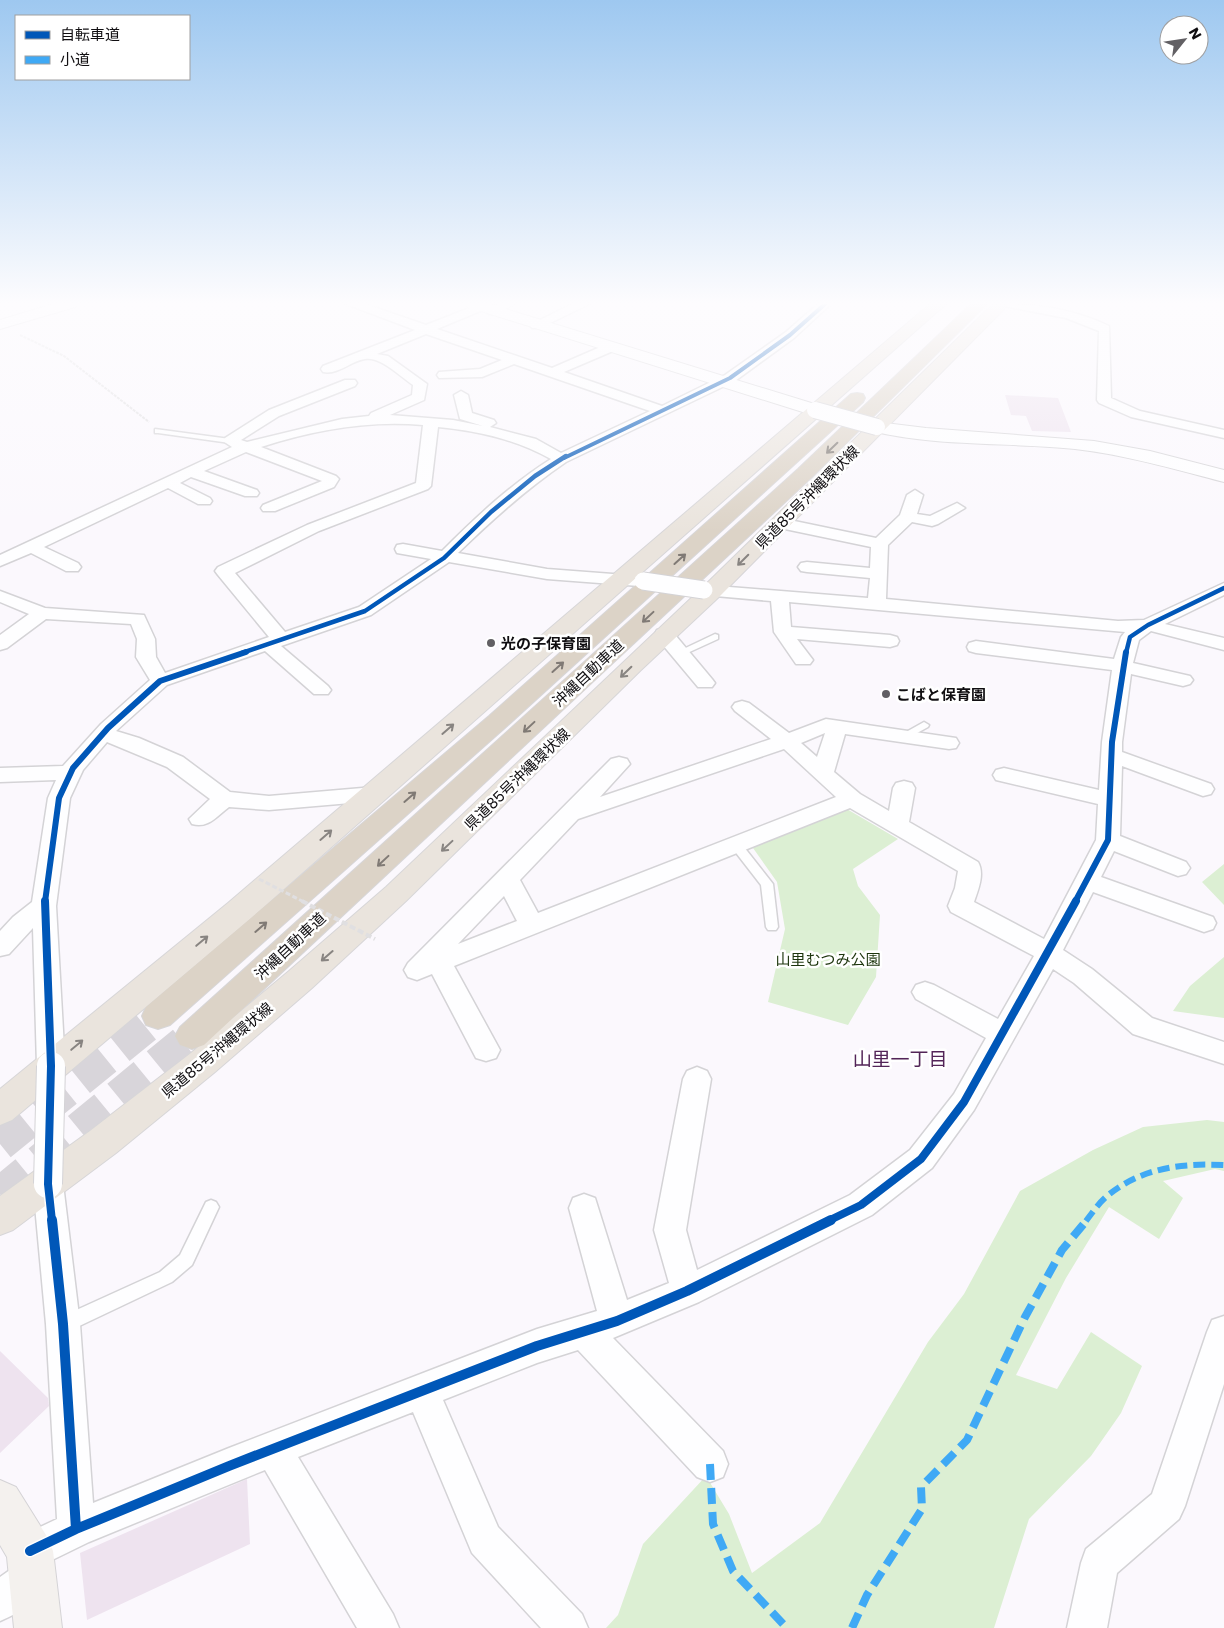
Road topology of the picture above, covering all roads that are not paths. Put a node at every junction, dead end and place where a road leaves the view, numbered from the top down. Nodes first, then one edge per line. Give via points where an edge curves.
1 (414, 380) edge
2 (576, 380) edge
3 (713, 380) edge
4 (723, 380) edge
5 (849, 380) edge
6 (875, 380) edge
7 (901, 380) edge
8 (925, 380) edge
9 (1105, 380) edge
10 (720, 382) junction
11 (350, 383) dead end
12 (460, 395) dead end
13 (814, 410) junction
14 (664, 411) junction
15 (366, 420) junction
16 (431, 422) junction
17 (877, 427) junction
18 (158, 431) road end
19 (1224, 434) edge
20 (514, 436) junction
21 (230, 441) junction
22 (245, 447) junction
23 (561, 459) junction
24 (191, 472) junction
25 (1224, 476) edge
26 (169, 483) junction
27 (251, 493) dead end
28 (915, 495) dead end
29 (204, 501) dead end
30 (269, 508) dead end
31 (957, 508) dead end
32 (908, 517) junction
33 (932, 521) junction
34 (780, 523) junction
35 (951, 529) dead end
36 (880, 544) junction
37 (32, 547) junction
38 (403, 549) dead end
39 (444, 558) junction
40 (0, 562) edge
41 (72, 567) dead end
42 (807, 567) dead end
43 (878, 574) junction
44 (632, 580) junction
45 (1224, 588) edge
46 (708, 590) junction
47 (0, 596) edge
48 (780, 596) junction
49 (877, 604) junction
50 (42, 613) junction
51 (1148, 625) junction
52 (783, 632) junction
53 (715, 637) dead end
54 (890, 641) dead end
55 (274, 642) junction
56 (672, 643) junction
57 (0, 644) edge
58 (1224, 644) edge
59 (976, 647) dead end
60 (804, 660) dead end
61 (1122, 666) junction
62 (1183, 680) dead end
63 (160, 681) junction
64 (705, 683) dead end
65 (321, 690) dead end
66 (742, 707) dead end
67 (924, 725) dead end
68 (837, 726) junction
69 (103, 734) junction
70 (904, 736) junction
71 (787, 741) junction
72 (949, 743) dead end
73 (1112, 755) junction
74 (619, 764) dead end
75 (70, 773) junction
76 (823, 774) junction
77 (0, 775) edge
78 (1004, 775) dead end
79 (904, 788) dead end
80 (1203, 789) dead end
81 (374, 794) junction
82 (224, 799) junction
83 (852, 799) junction
84 (1110, 800) junction
85 (568, 815) junction
86 (200, 819) dead end
87 (897, 826) junction
88 (1108, 840) junction
89 (736, 845) junction
90 (1178, 868) dead end
91 (507, 878) junction
92 (1088, 881) junction
93 (44, 906) junction
94 (11, 922) edge
95 (1204, 923) dead end
96 (532, 925) junction
97 (772, 927) dead end
98 (0, 947) edge
99 (1049, 953) junction
100 (438, 961) junction
101 (925, 992) dead end
102 (158, 1016) tunnel mouth
103 (1002, 1034) junction
104 (192, 1036) tunnel mouth
105 (486, 1050) dead end
106 (1224, 1053) edge
107 (51, 1066) junction
108 (697, 1079) dead end
109 (0, 1110) edge
110 (48, 1184) junction
111 (211, 1207) dead end
112 (584, 1208) dead end
113 (0, 1218) edge
114 (687, 1291) junction
115 (617, 1321) junction
116 (63, 1324) junction
117 (584, 1331) junction
118 (1224, 1332) edge
119 (422, 1391) junction
120 (273, 1449) junction
121 (710, 1464) dead end
122 (0, 1503) edge
123 (76, 1529) junction
124 (21, 1576) edge
125 (38, 1628) edge
126 (379, 1628) edge
127 (568, 1628) edge
128 (1087, 1628) edge

1 - 15 street via 420,384 419,397
2 - 14 street
3 - 10 street
4 - 10 street
5 - 13 main road
102 -> 6 highway, 沖縄自動車道 via 619,613
7 -> 104 highway, 沖縄自動車道 via 805,473
8 - 17 main road, 県道85号沖縄環状線
9 - 19 street via 1104,400 1112,405 1136,414
10 - 13 street
10 - 14 street
11 - 21 street via 274,413
12 - 20 street via 465,416 500,426
13 - 17 street, bridge
13 - 44 main road
14 - 23 street
15 - 16 street
15 - 22 street via 295,433
16 - 20 street
16 - 55 street via 423,486 313,528 224,570
17 - 25 street via 1099,447
17 - 34 main road, 県道85号沖縄環状線
18 - 21 lane
20 - 23 street
21 - 22 street
22 - 24 street
22 - 30 street via 332,479 329,484
23 - 39 street via 511,495
24 - 26 street
24 - 27 street
26 - 29 street
26 - 37 street
28 - 32 street
31 - 33 street
32 - 33 street
32 - 36 street
33 - 35 street
34 - 36 street
34 -> 46 main road, 県道85号沖縄環状線
36 - 43 street
37 - 40 street
37 - 41 street
38 - 39 street
39 - 44 street via 547,574
39 - 55 street via 365,611
42 - 43 street
43 - 49 street
44 - 46 street, bridge
81 -> 44 main road
45 - 51 street
46 - 48 street
46 - 56 main road, 県道85号沖縄環状線
47 - 50 street
48 - 49 street
48 - 52 street via 779,622
49 - 51 street via 1118,628
50 - 57 street
50 - 63 street via 138,619 146,639 146,657
51 - 58 street
51 - 61 street via 1130,637
52 - 54 street
52 - 60 street
53 - 56 lane
55 - 63 street via 212,672
55 - 65 street
56 - 64 street
56 -> 110 main road, 県道85号沖縄環状線 via 484,810 344,941 230,1040
59 - 61 street
61 - 62 street
61 - 73 street
63 - 69 street
66 - 71 street
67 - 70 lane
68 - 70 street
68 - 71 street via 826,725
68 - 76 street
69 - 75 street
69 - 82 street via 176,762
70 - 72 street
71 - 76 street
71 - 85 street
73 - 80 street
73 - 84 street
74 - 85 street
75 - 77 street
75 - 93 street via 59,798
76 - 83 street
78 - 84 street
79 - 87 street
81 - 82 street via 269,803
107 -> 81 main road
82 - 86 street
83 - 87 street
83 - 89 street
84 - 88 street
85 - 91 street
87 - 99 street via 970,868 960,906
88 - 90 street
88 - 92 street
89 - 96 street
89 - 97 lane via 767,884
91 - 96 street
91 - 100 street via 417,970
92 - 95 street
92 - 99 street
93 - 94 street
93 - 107 street
94 - 98 street
96 - 100 street
99 - 103 street
99 - 106 street via 1083,976 1143,1026
100 - 105 street
101 - 103 street
103 - 114 street via 964,1102 922,1158 861,1205
107 - 109 main road
107 - 110 street, bridge
108 - 114 street via 670,1230
110 - 113 main road, 県道85号沖縄環状線
110 - 116 street
111 - 116 lane via 186,1260 166,1277
112 - 115 street
114 - 115 street
115 - 117 street
116 - 123 street
117 - 119 street
117 - 121 street
118 - 128 street via 1166,1506 1100,1563
119 - 120 street
119 - 127 street via 485,1540
120 - 123 street
120 - 126 street
122 - 124 main road
123 - 124 street
124 - 125 main road

